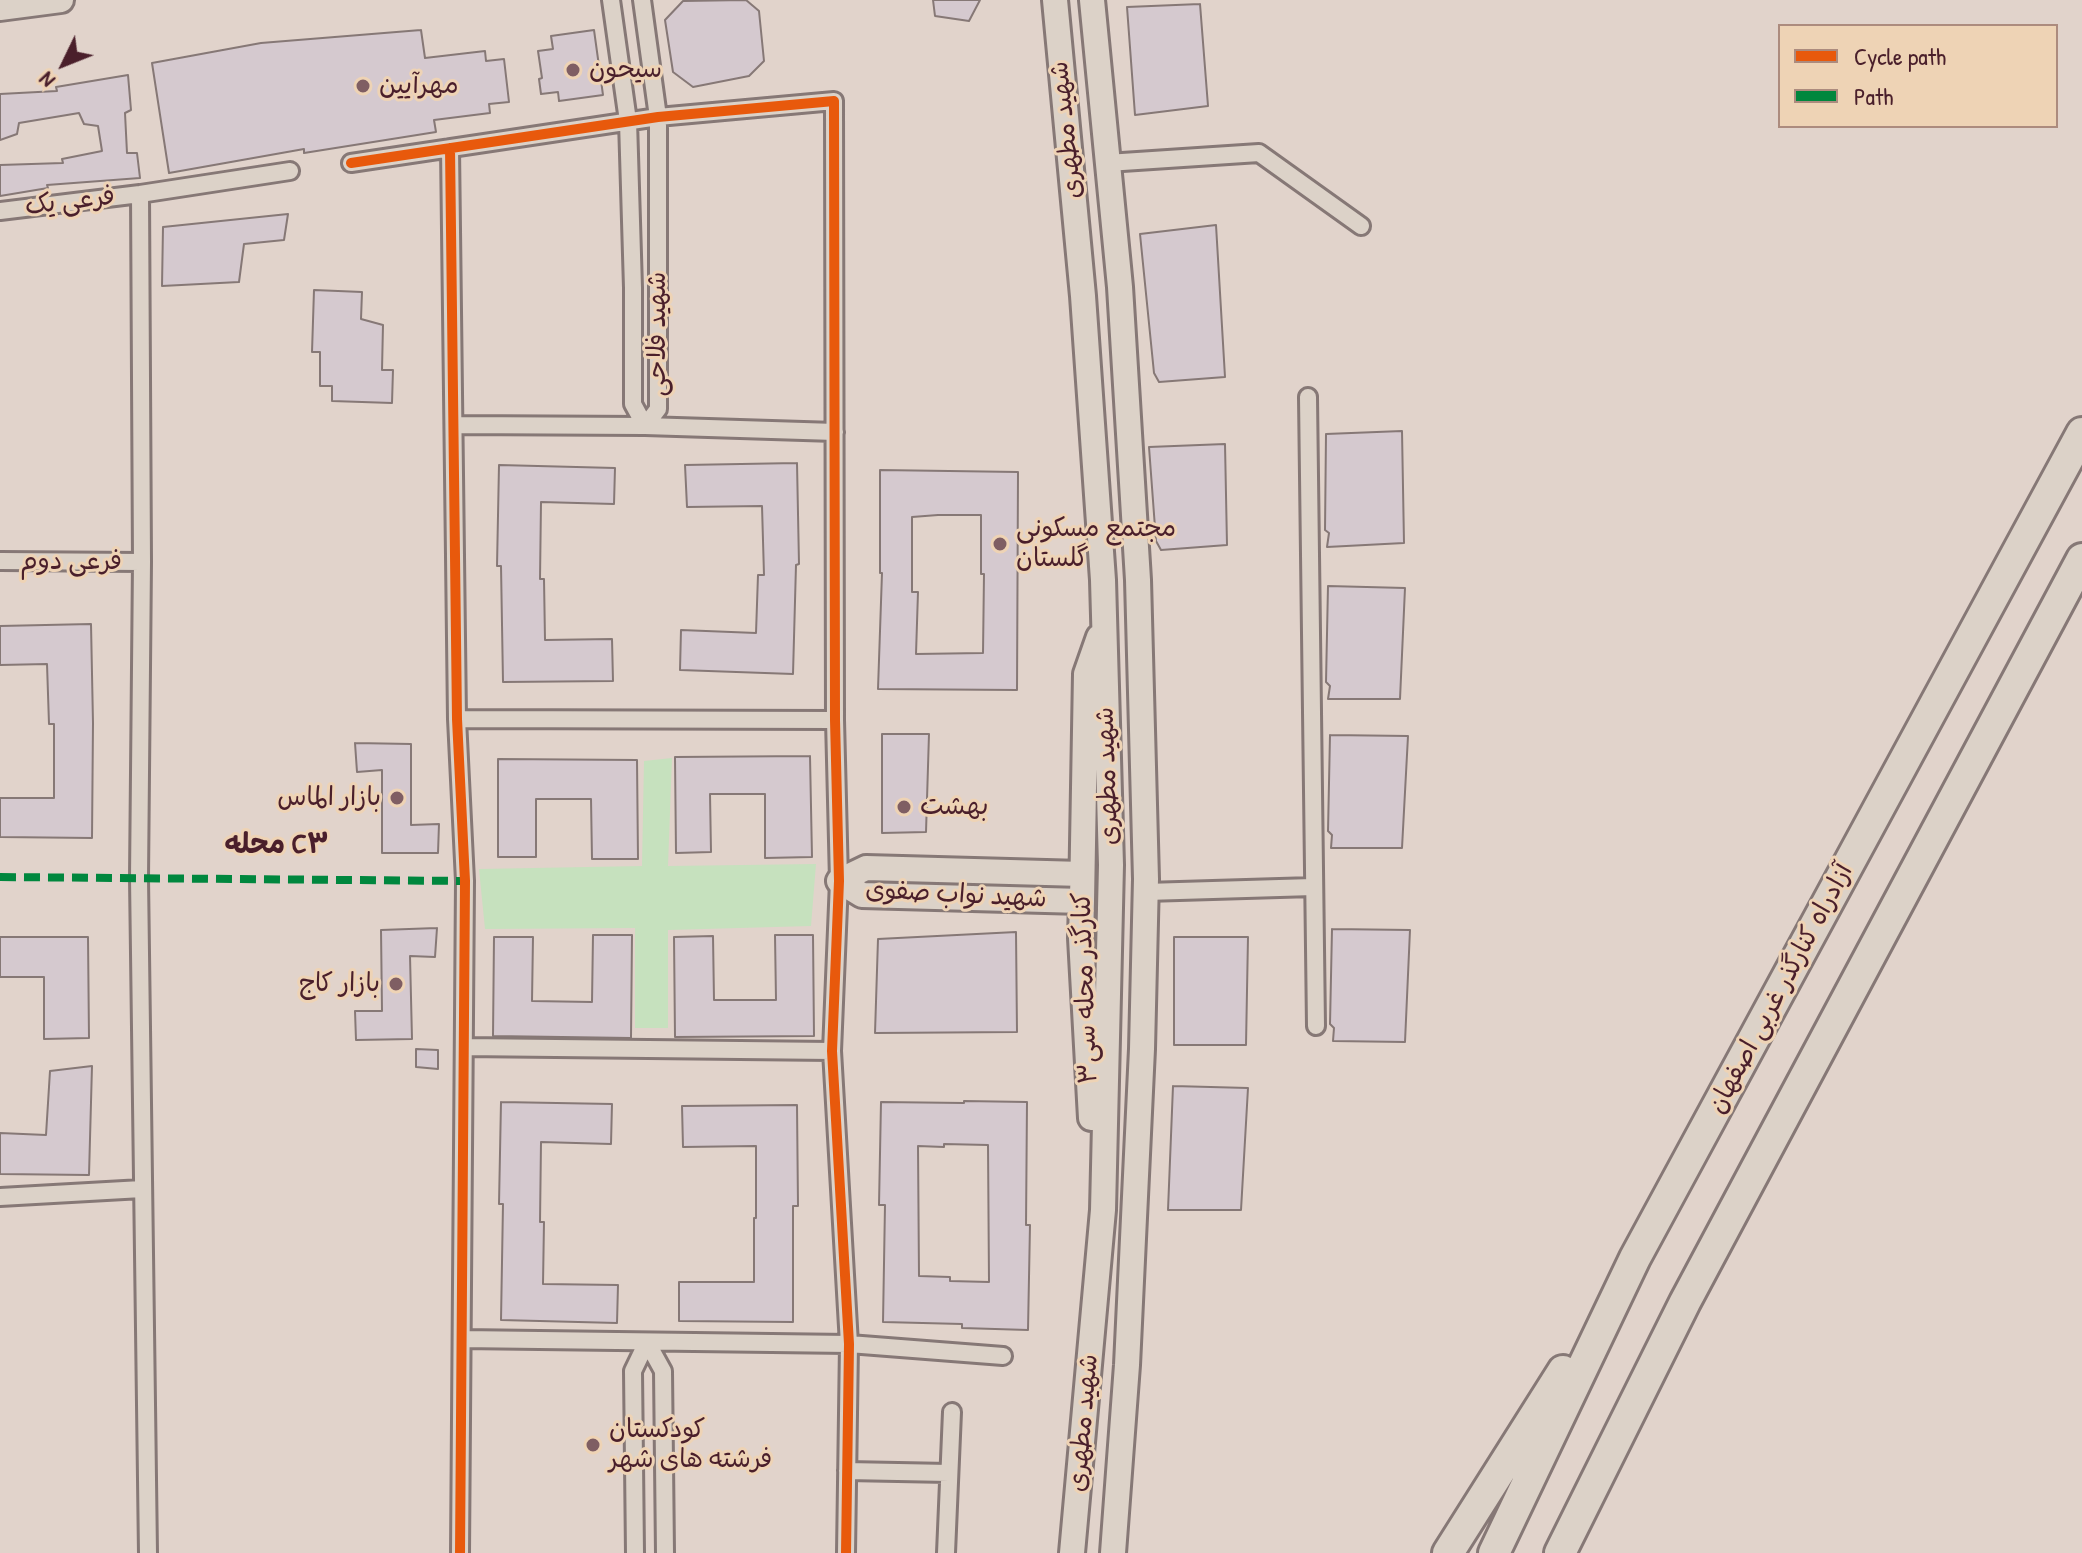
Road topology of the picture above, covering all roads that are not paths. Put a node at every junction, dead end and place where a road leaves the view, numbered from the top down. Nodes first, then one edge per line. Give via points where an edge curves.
1 (61, 0) edge
2 (611, 0) edge
3 (642, 0) edge
4 (1058, 2) edge
5 (1089, 2) edge
6 (0, 8) edge
7 (658, 117) junction
8 (628, 121) junction
9 (450, 148) junction
10 (351, 163) dead end
11 (1107, 163) junction
12 (290, 171) dead end
13 (140, 194) junction
14 (0, 211) edge
15 (1361, 226) dead end
16 (1308, 397) dead end
17 (454, 425) junction
18 (645, 426) junction
19 (835, 432) junction
20 (2082, 433) edge
21 (2082, 559) edge
22 (0, 561) edge
23 (142, 562) junction
24 (1104, 623) junction
25 (457, 719) junction
26 (835, 720) junction
27 (1045, 873) junction
28 (1082, 874) junction
29 (839, 881) junction
30 (1313, 887) junction
31 (1146, 892) junction
32 (1041, 901) junction
33 (1082, 901) junction
34 (1316, 1026) dead end
35 (464, 1047) junction
36 (832, 1051) junction
37 (142, 1189) junction
38 (0, 1197) edge
39 (1103, 1210) junction
40 (1635, 1258) junction
41 (462, 1339) junction
42 (647, 1342) junction
43 (849, 1344) junction
44 (1003, 1356) dead end
45 (952, 1412) dead end
46 (847, 1471) junction
47 (949, 1473) junction
48 (148, 1553) edge
49 (460, 1553) edge
50 (635, 1553) edge
51 (665, 1553) edge
52 (846, 1553) edge
53 (946, 1553) edge
54 (1072, 1553) edge
55 (1113, 1553) edge
56 (1448, 1553) edge
57 (1494, 1553) edge
58 (1560, 1553) edge

1 - 6 main road
2 - 8 street, شهید فلاحی
3 - 7 street, شهید فلاحی
4 - 24 main road, شهید مطهری
5 - 11 main road, شهید مطهری
7 - 8 street
7 - 18 street, شهید فلاحی via 658,409
7 - 19 street via 834,101
8 - 9 street
8 - 18 street, شهید فلاحی via 633,404
9 - 10 street
9 - 17 street
11 - 15 street via 1259,153
11 - 31 main road, شهید مطهری via 1138,580
12 - 13 street, فرعی یک
13 - 14 street, فرعی یک
13 - 23 street
16 - 30 street
17 - 18 street
17 - 25 street
18 - 19 street
19 - 26 street
20 - 40 highway, آزادراه کنارگذر غربی اصفهان
21 - 58 highway via 1685,1302
22 - 23 street, فرعی دوم
23 - 37 street
24 - 28 main road, کنارگذر محله سی۳ via 1086,674
24 - 39 main road, شهید مطهری via 1111,865
25 - 26 street
25 - 35 street via 465,881
26 - 29 street
27 - 28 main road, شهید نواب صفوی
27 - 29 main road, شهید نواب صفوی via 866,868
27 - 32 main road via 1055,883
28 - 33 main road, کنارگذر محله سی۳
29 - 32 main road, شهید نواب صفوی via 862,895
29 - 36 street
30 - 31 street
30 - 34 street
31 - 55 main road, شهید مطهری via 1127,1365
32 - 33 main road, شهید نواب صفوی
33 - 39 main road, کنارگذر محله سی۳ via 1094,1174
35 - 36 street
35 - 41 street
36 - 43 street
37 - 38 street
37 - 48 street
39 - 54 main road, شهید مطهری
40 - 56 highway
40 - 57 highway, آزادراه کنارگذر غربی اصفهان
41 - 42 street
41 - 49 street
42 - 43 street
42 - 50 street via 633,1371
42 - 51 street via 663,1371
43 - 44 street
43 - 46 street
45 - 47 street
46 - 47 street
46 - 52 street
47 - 53 street

